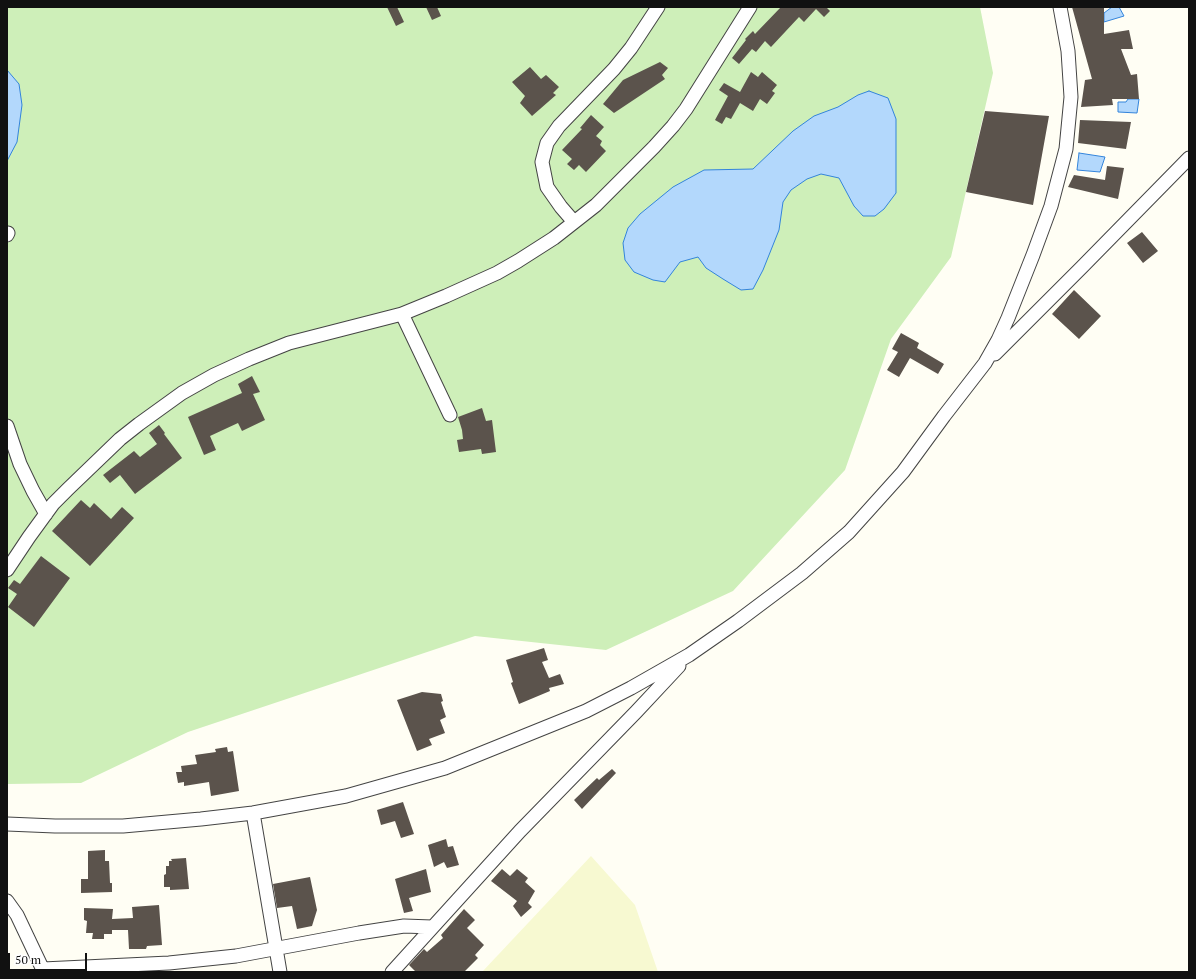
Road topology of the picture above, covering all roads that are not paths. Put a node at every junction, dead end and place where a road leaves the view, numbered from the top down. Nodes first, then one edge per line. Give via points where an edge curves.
1 (658, 7) edge
2 (750, 7) edge
3 (1060, 7) edge
4 (1189, 158) edge
5 (574, 222) junction
6 (402, 314) junction
7 (985, 363) junction
8 (450, 415) dead end
9 (7, 426) edge
10 (46, 514) junction
11 (7, 570) edge
12 (689, 655) junction
13 (253, 813) junction
14 (7, 824) edge
15 (7, 900) edge
16 (432, 927) junction
17 (275, 948) junction
18 (44, 970) edge
19 (280, 972) edge
20 (392, 972) edge

1 - 5 street via 627,54 558,126 547,143 542,162 547,187
2 - 5 street via 673,126 596,205
3 - 7 street via 1068,50 1071,97 1066,149 1051,206 1036,249 1008,318
4 - 7 street
5 - 6 street via 537,249 497,273
6 - 8 street
6 - 10 street via 289,343 200,383 120,439
7 - 12 street via 902,472 849,532 797,578
9 - 10 street via 20,464
10 - 11 street
12 - 13 street via 586,711 445,768 346,796
12 - 16 street
13 - 14 street via 124,826
13 - 17 street
15 - 18 street
16 - 17 street via 404,926
16 - 20 street
17 - 18 street via 236,956 169,963
17 - 19 street

